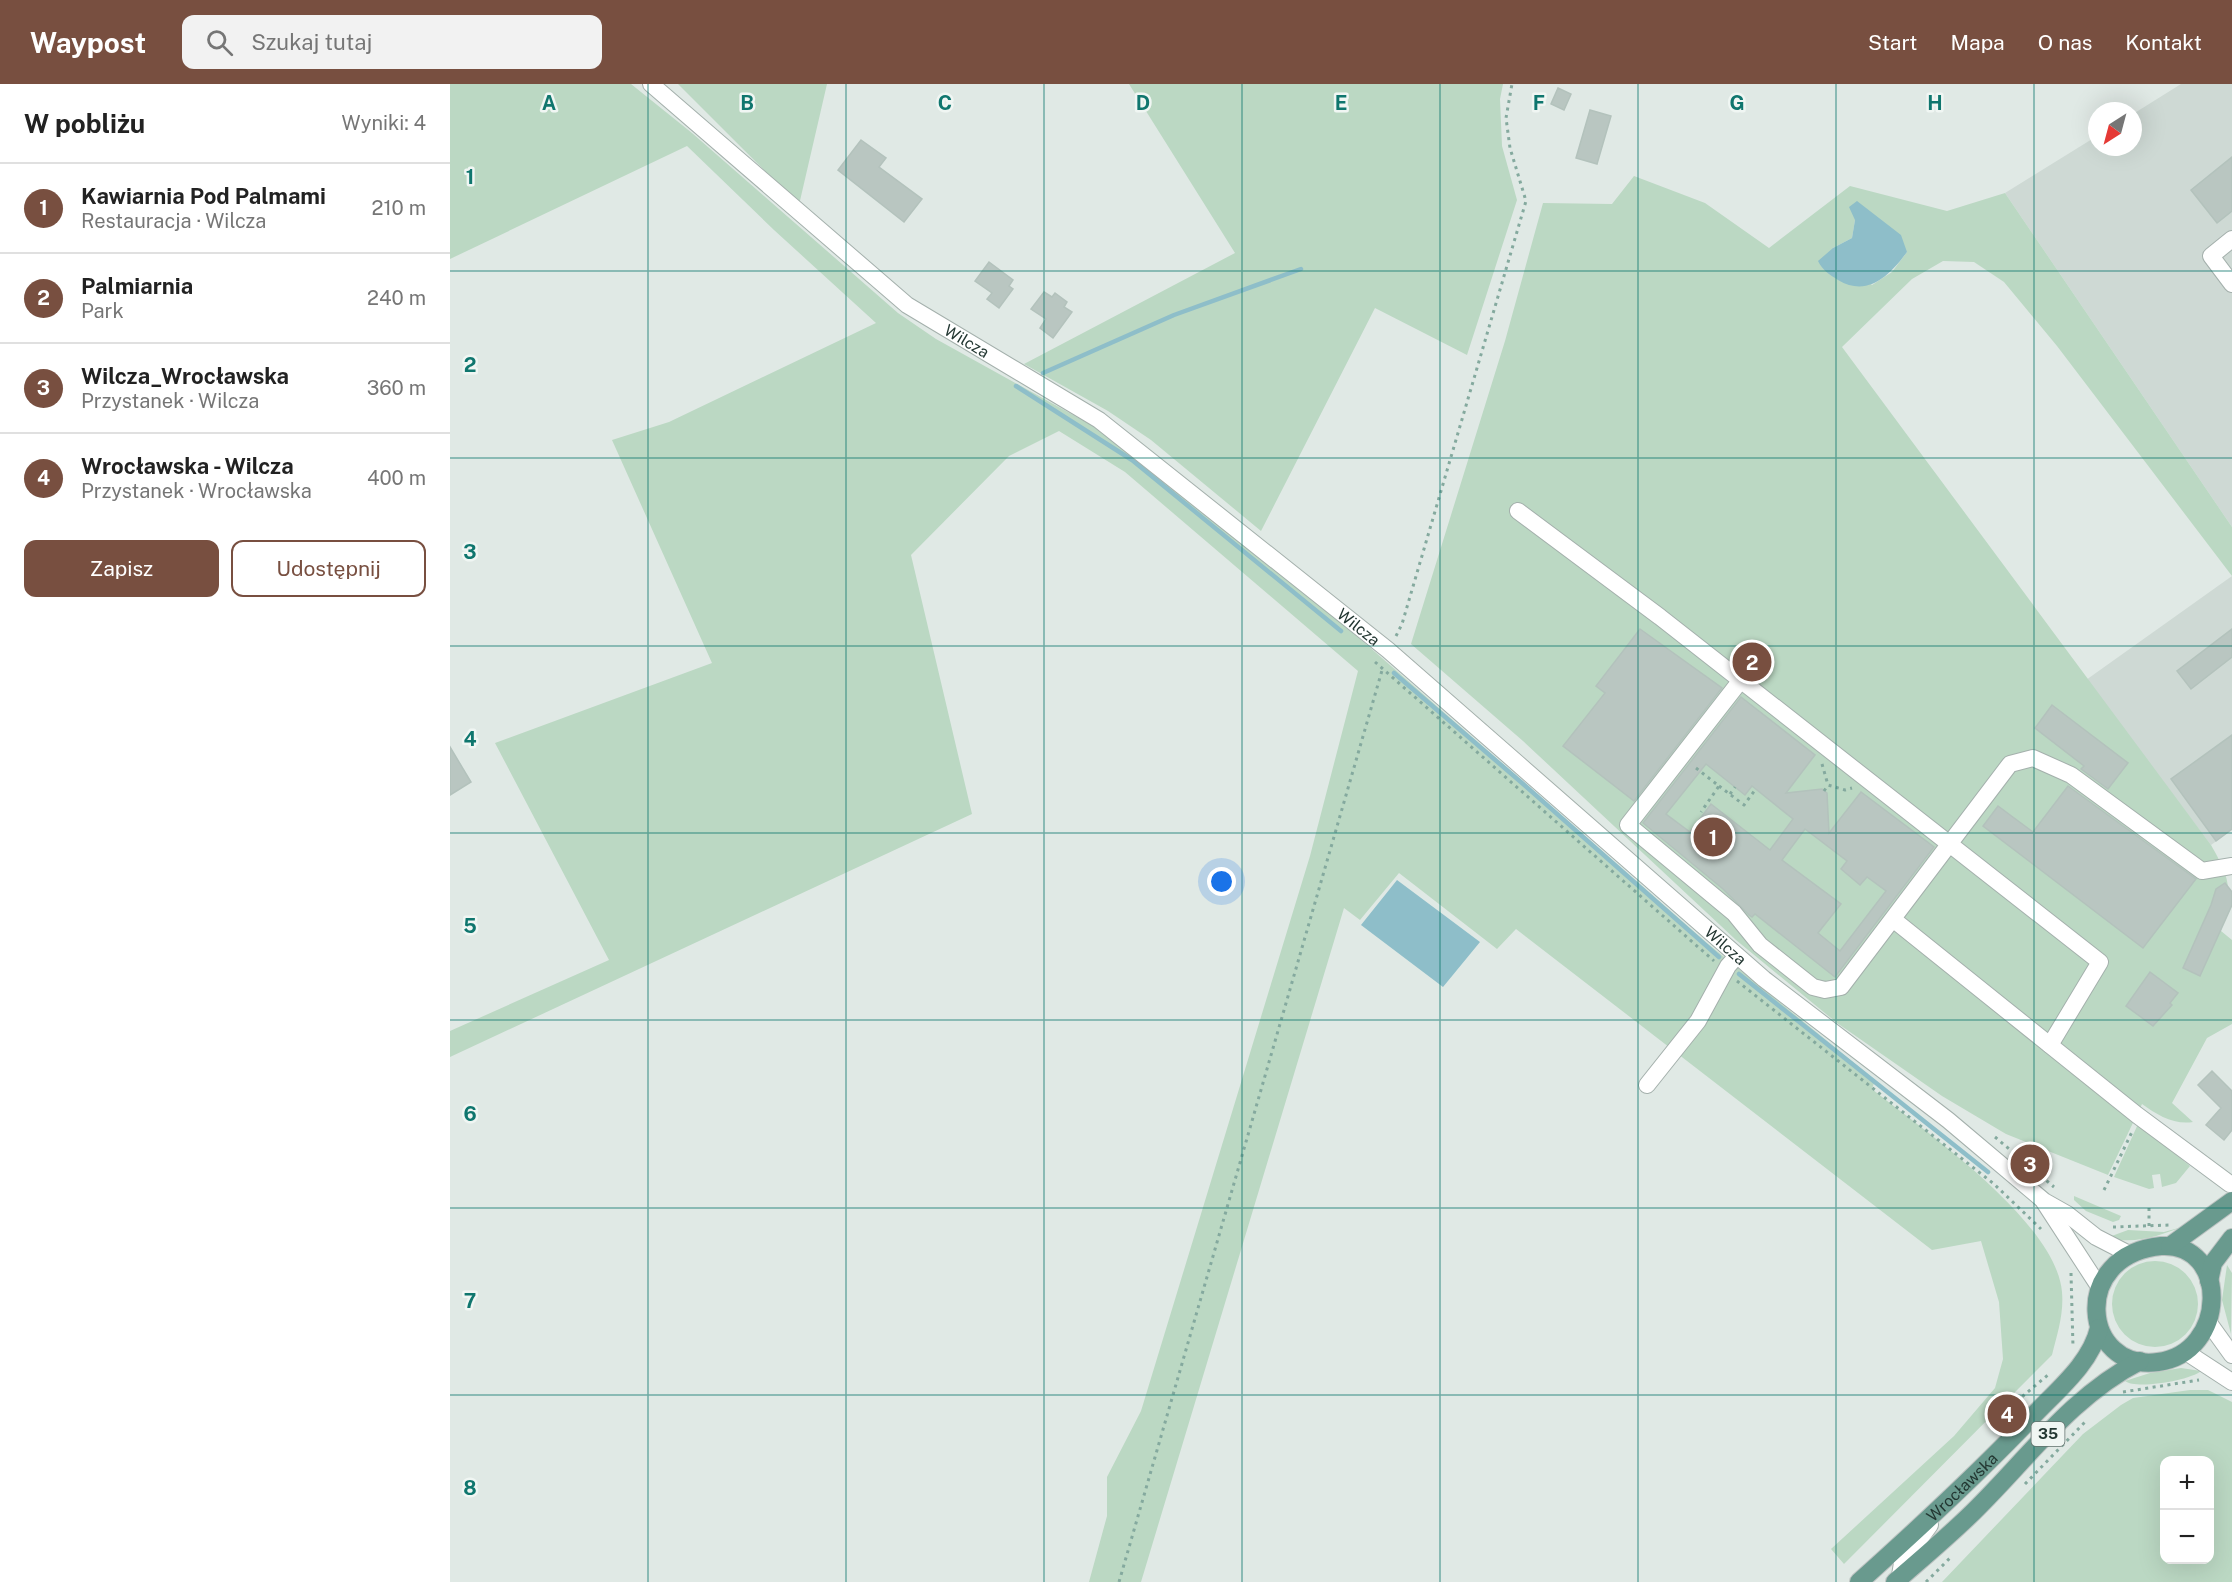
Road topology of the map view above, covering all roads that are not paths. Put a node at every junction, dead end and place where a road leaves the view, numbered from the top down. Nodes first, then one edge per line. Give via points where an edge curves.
1 (651, 84) edge
2 (2232, 239) edge
3 (2232, 284) edge
4 (1518, 511) dead end
5 (1741, 681) junction
6 (1950, 845) junction
7 (2232, 866) edge
8 (1894, 920) junction
9 (1737, 956) junction
10 (2049, 1045) junction
11 (1647, 1085) dead end
12 (2231, 1193) edge
13 (2044, 1201) junction
14 (2232, 1238) edge
15 (2170, 1246) junction
16 (2129, 1254) junction
17 (2209, 1281) junction
18 (2100, 1288) junction
19 (2209, 1323) junction
20 (2099, 1328) junction
21 (2186, 1352) junction
22 (2232, 1355) edge
23 (2140, 1361) junction
24 (2232, 1382) edge
25 (1947, 1503) junction
26 (1898, 1581) edge
27 (1858, 1582) edge

1 - 9 street, Wilcza via 907,305 1099,420 1388,650
2 - 3 street via 2211,256
4 - 5 street
5 - 6 street
5 - 8 street via 1628,825 1734,912 1760,945 1813,987 1841,987
6 - 7 street via 2010,764 2033,758 2071,775 2202,871
6 - 8 street
6 - 10 street via 2100,962
8 - 10 street
9 - 11 street via 1698,1021
9 - 13 street, Wilcza via 1948,1120
10 - 12 street
12 - 15 main road, 35
13 - 16 street, Wilcza via 2096,1237
13 - 18 street, Wilcza
14 - 17 main road via 2213,1263
15 - 16 main road, 35
15 - 17 main road via 2184,1250 2198,1261
16 - 18 main road, 35 via 2109,1269
17 - 19 main road
18 - 20 main road, 35
19 - 21 main road via 2199,1341
19 - 22 street
20 - 23 main road via 2117,1351
20 - 25 main road, Wrocławska / 35 via 2090,1351 2070,1377
21 - 23 main road via 2168,1360
21 - 24 street
23 - 26 main road, Wrocławska / 35 via 2085,1399
25 - 26 street via 1902,1563
25 - 27 main road, Wrocławska / 35

